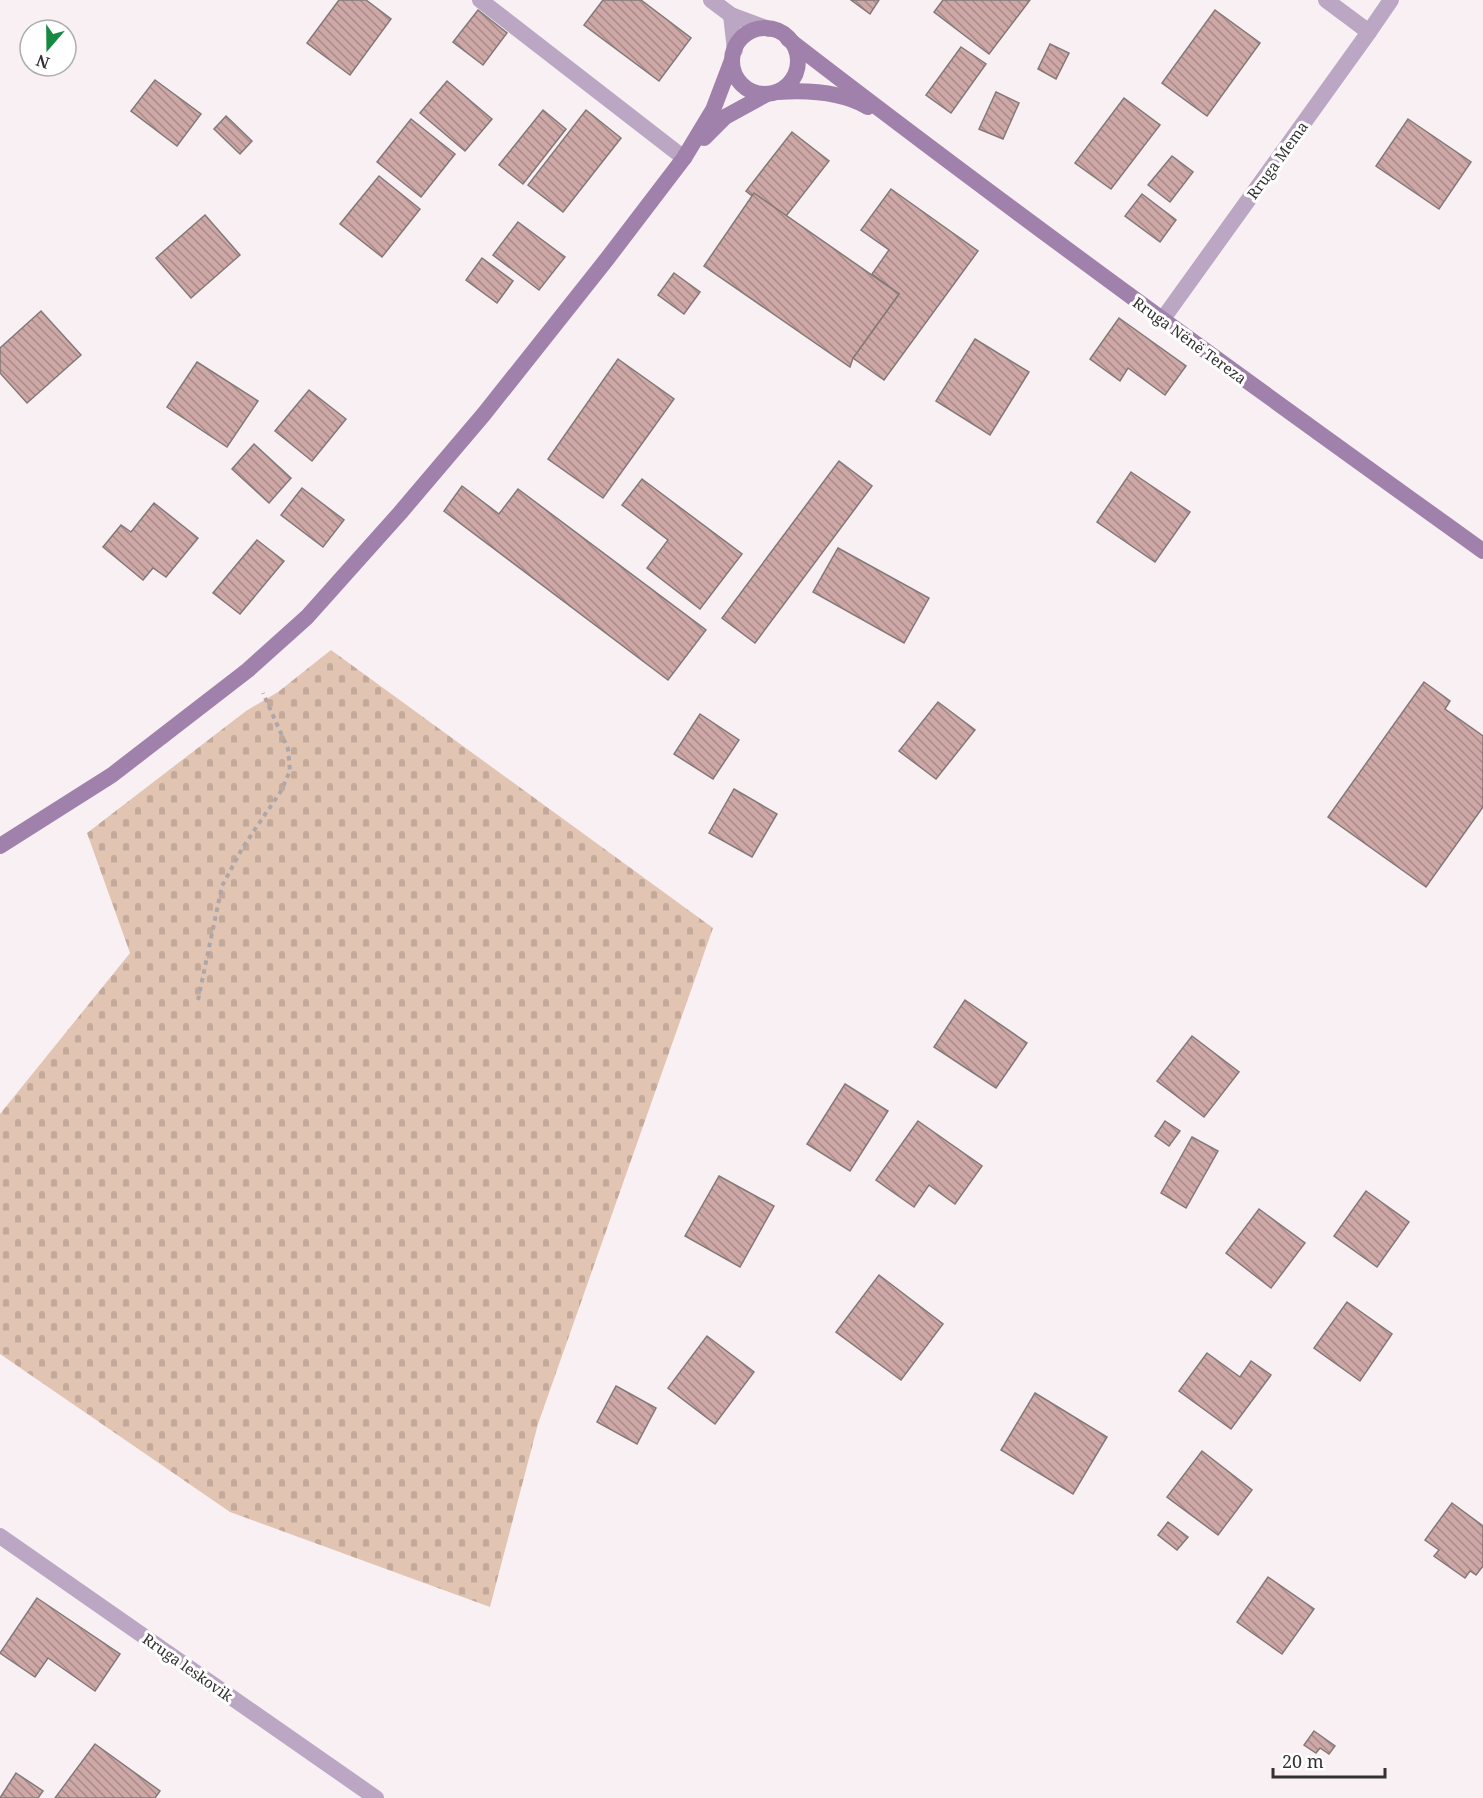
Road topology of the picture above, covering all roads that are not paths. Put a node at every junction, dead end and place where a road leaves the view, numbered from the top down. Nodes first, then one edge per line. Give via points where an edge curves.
1 (480, 0) edge
2 (711, 0) edge
3 (1326, 0) edge
4 (1391, 0) edge
5 (731, 15) junction
6 (769, 29) junction
7 (1369, 32) junction
8 (788, 39) junction
9 (733, 55) junction
10 (772, 93) junction
11 (900, 126) junction
12 (684, 158) junction
13 (1162, 320) junction
14 (1483, 551) edge
15 (0, 846) edge
16 (0, 1536) edge
17 (376, 1798) edge

1 - 12 street
2 - 5 street
3 - 7 street
4 - 7 street, Rruga Mema
5 - 6 street
5 - 9 street
6 - 8 main road, Rruga Nënë Tereza
6 - 9 main road via 748,33
7 - 13 street, Rruga Mema
8 - 10 main road via 798,57 797,68 794,78
8 - 11 main road, Rruga Nënë Tereza
9 - 10 main road, Rruga Nënë Tereza via 739,81 747,89
9 - 12 main road via 713,110
10 - 11 main road, Rruga Nënë Tereza via 804,90 835,95 864,104
10 - 12 main road via 724,117
11 - 13 main road, Rruga Nënë Tereza
12 - 15 main road via 491,405 307,617 248,670 112,775
13 - 14 main road, Rruga Nënë Tereza
16 - 17 street, Rruga leskovik

